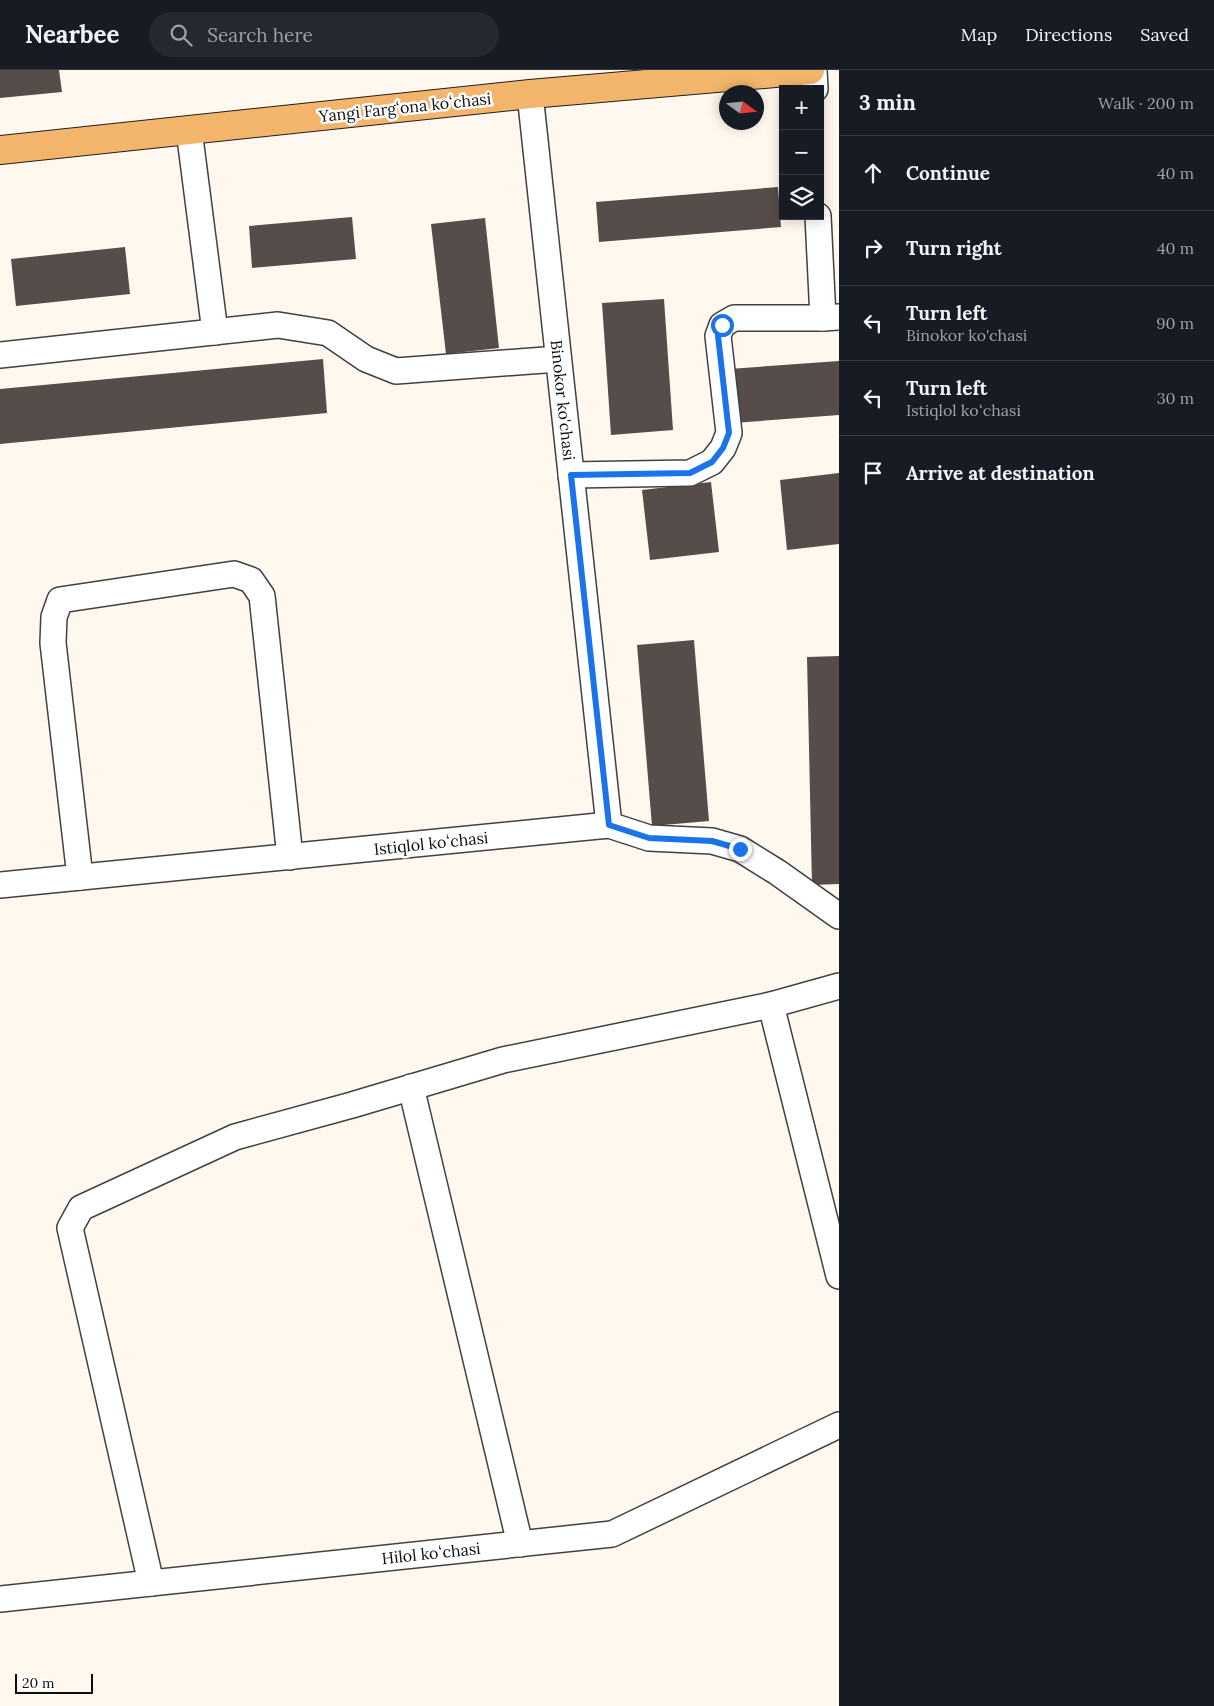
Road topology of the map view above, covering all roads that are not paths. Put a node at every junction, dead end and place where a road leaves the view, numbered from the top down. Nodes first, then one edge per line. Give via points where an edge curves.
1 (810, 70) edge
2 (814, 70) edge
3 (815, 85) edge
4 (530, 94) junction
5 (189, 130) junction
6 (0, 150) edge
7 (819, 220) edge
8 (831, 317) edge
9 (215, 332) junction
10 (0, 355) edge
11 (558, 359) junction
12 (571, 475) junction
13 (609, 825) junction
14 (290, 857) junction
15 (80, 877) junction
16 (0, 885) edge
17 (839, 916) edge
18 (839, 986) edge
19 (771, 1005) junction
20 (411, 1087) junction
21 (839, 1276) edge
22 (839, 1425) edge
23 (520, 1544) junction
24 (151, 1583) junction
25 (0, 1599) edge

1 - 4 main road, Yangi Fargʻona koʻchasi
2 - 3 street
4 - 5 main road, Yangi Fargʻona koʻchasi
4 - 11 street, Binokor ko'chasi
5 - 6 main road, Yangi Fargʻona koʻchasi
5 - 9 street
7 - 8 street
8 - 12 street via 734,318 722,325 718,336 729,433 712,462 690,473
9 - 10 street
9 - 11 street via 278,325 328,333 366,359 396,371
11 - 12 street, Binokor ko'chasi
12 - 13 street, Binokor ko'chasi
13 - 14 street, Istiqlol koʻchasi
13 - 17 street, Istiqlol koʻchasi via 649,838 712,841 740,849
14 - 15 street, Istiqlol koʻchasi
14 - 15 street via 262,596 251,580 234,574 60,600 54,617 53,643
15 - 16 street, Istiqlol koʻchasi
18 - 19 street
19 - 20 street via 503,1060
19 - 21 street
20 - 23 street
20 - 24 street via 235,1137 81,1208 70,1228
22 - 23 street, Hilol koʻchasi via 612,1534
23 - 24 street, Hilol koʻchasi
24 - 25 street, Hilol koʻchasi

